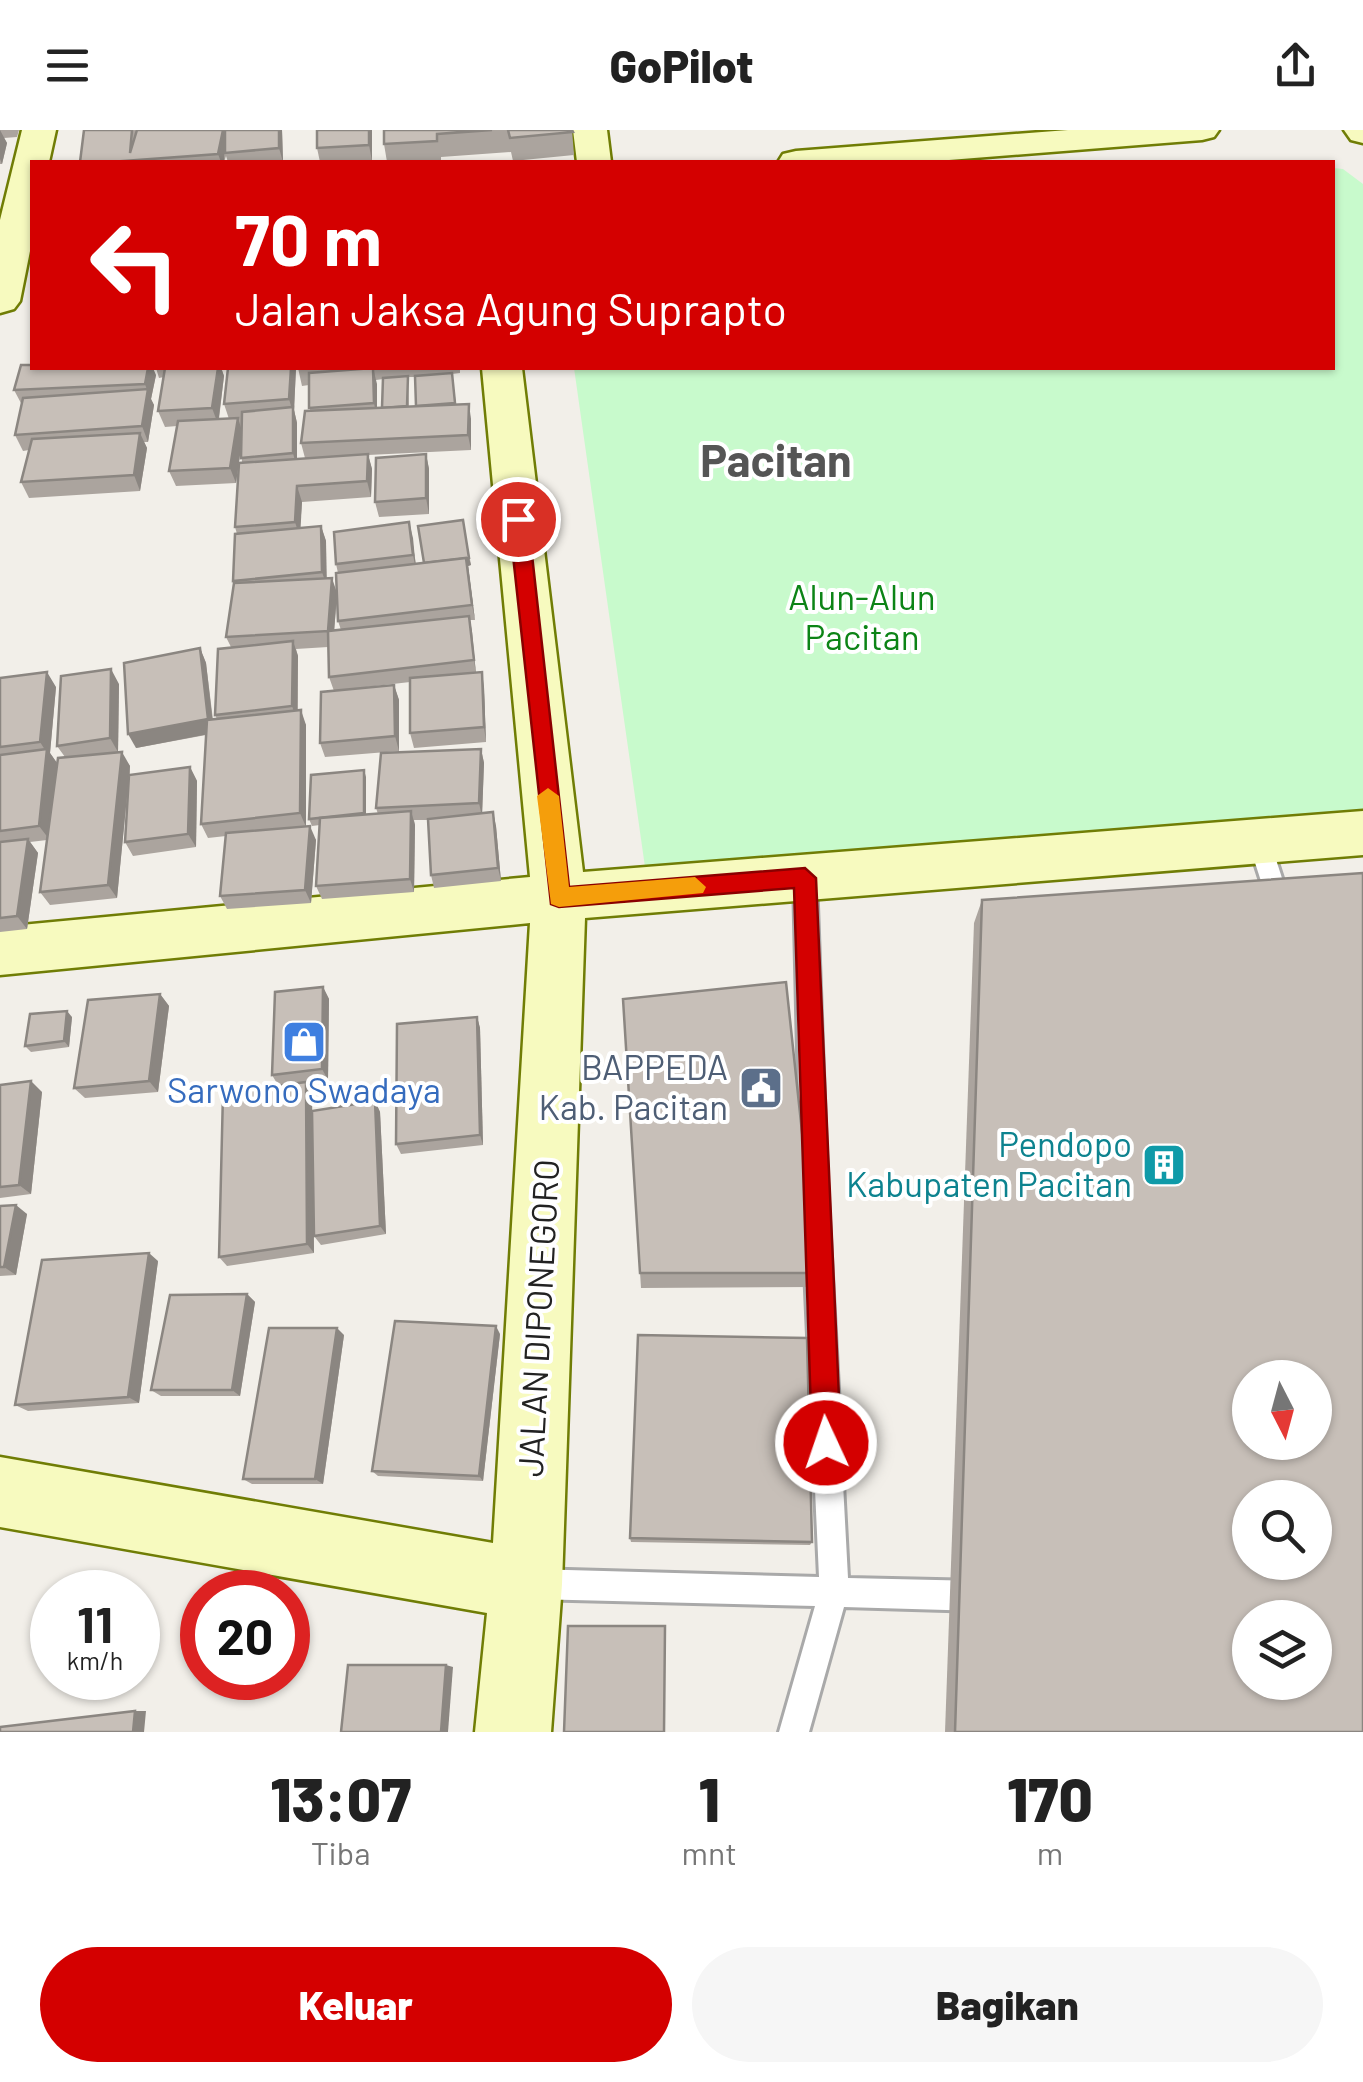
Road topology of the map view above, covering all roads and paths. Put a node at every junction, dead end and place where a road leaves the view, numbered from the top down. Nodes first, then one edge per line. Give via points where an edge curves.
1 (39, 130) edge
2 (590, 130) edge
3 (1202, 130) edge
4 (32, 160) edge
5 (594, 160) edge
6 (821, 160) edge
7 (30, 168) edge
8 (16, 228) edge
9 (0, 300) edge
10 (502, 370) edge
11 (1363, 833) edge
12 (1260, 841) junction
13 (805, 878) junction
14 (559, 898) junction
15 (1288, 933) edge
16 (0, 952) edge
17 (0, 1492) edge
18 (526, 1584) junction
19 (834, 1592) junction
20 (1003, 1597) edge
21 (513, 1732) edge
22 (794, 1732) edge

1 - 4 main road
2 - 5 main road
3 - 6 main road
7 - 8 main road
8 - 9 main road
10 - 14 main road, JALAN DIPONEGORO
11 - 12 main road
12 - 13 main road
12 - 15 lane
13 - 14 main road
13 - 19 lane
14 - 16 main road
14 - 18 main road, JALAN DIPONEGORO
17 - 18 main road
18 - 19 lane
18 - 21 main road, JALAN DIPONEGORO
19 - 20 lane
19 - 22 lane

